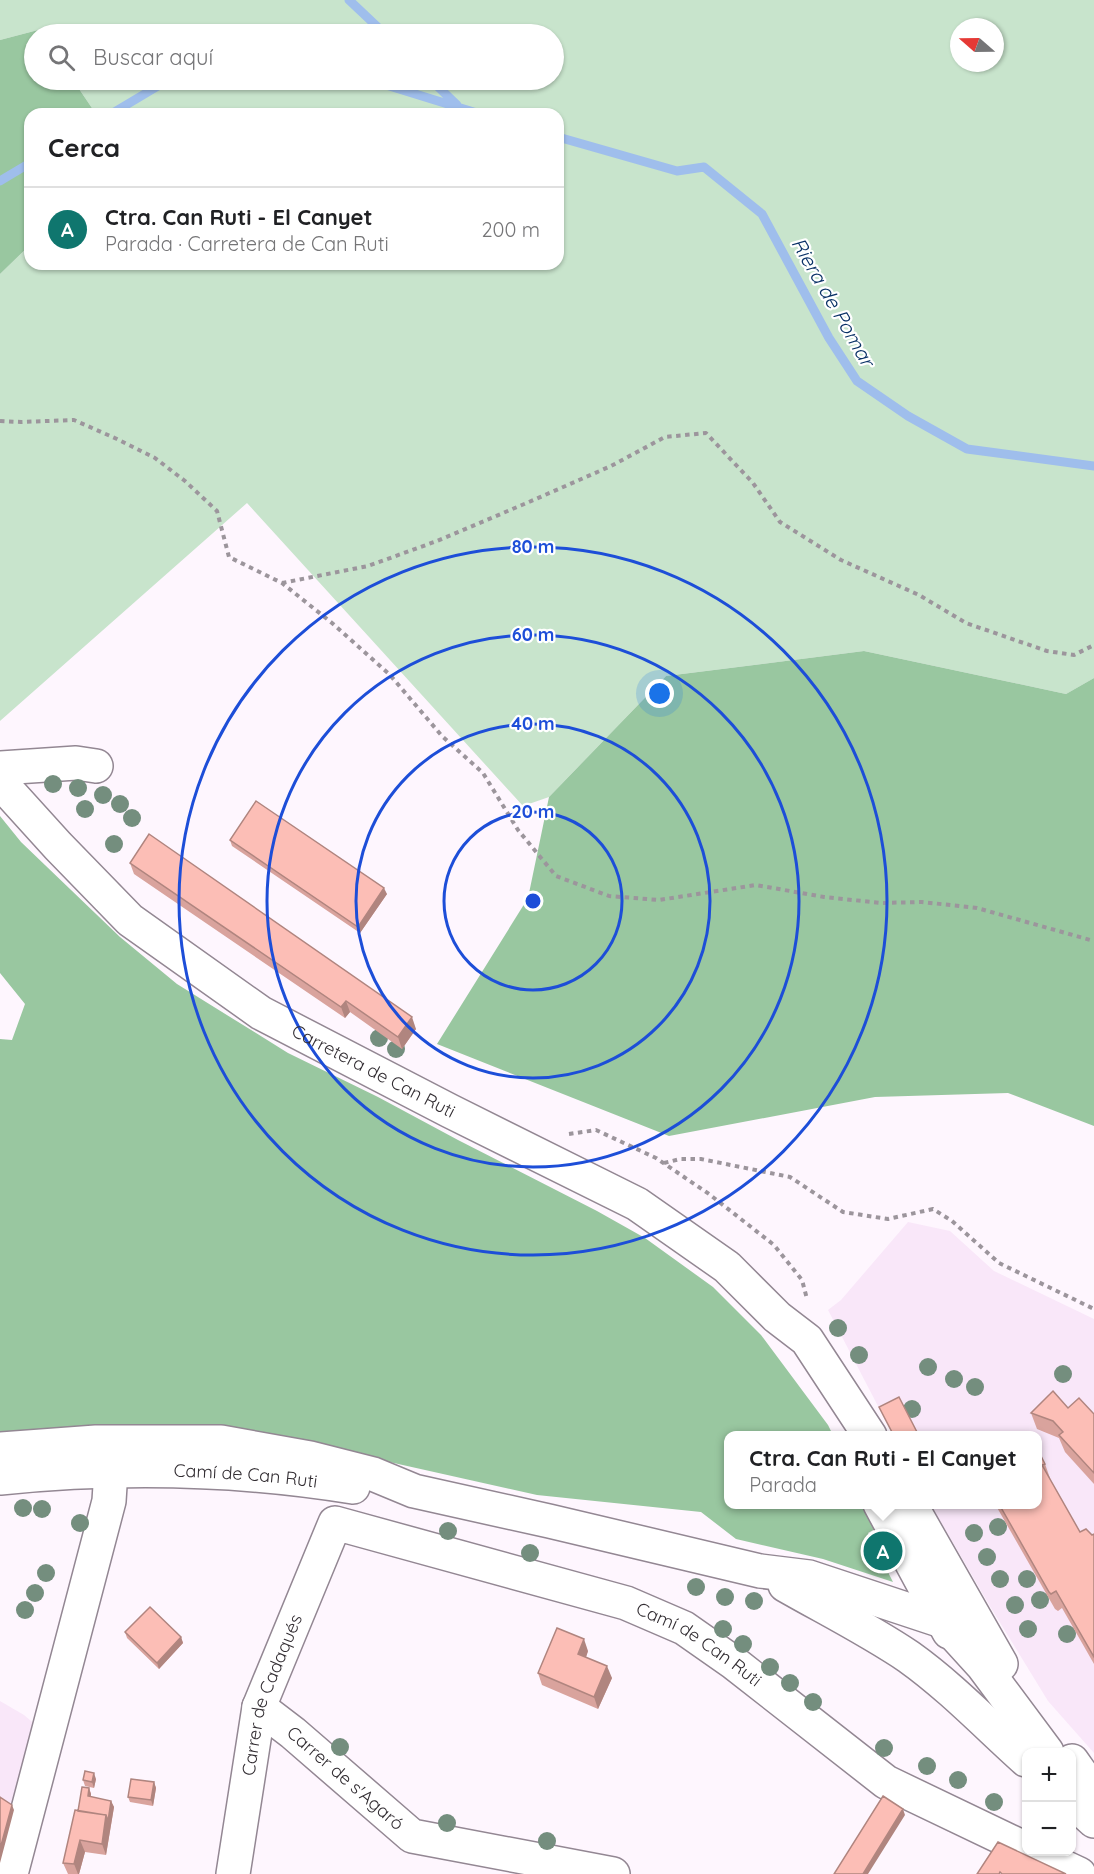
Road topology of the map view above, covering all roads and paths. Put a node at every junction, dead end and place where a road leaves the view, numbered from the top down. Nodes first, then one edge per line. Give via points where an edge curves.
1 (0, 421) edge
2 (282, 583) junction
3 (1094, 645) edge
4 (96, 766) dead end
5 (0, 768) edge
6 (0, 782) edge
7 (1094, 941) edge
8 (664, 1163) dead end
9 (1094, 1309) edge
10 (777, 1317) junction
11 (840, 1431) edge
12 (867, 1431) edge
13 (244, 1446) junction
14 (4, 1452) edge
15 (111, 1470) junction
16 (0, 1478) edge
17 (414, 1491) junction
18 (883, 1509) edge
19 (913, 1509) edge
20 (335, 1523) joint
21 (760, 1571) junction
22 (942, 1621) junction
23 (259, 1707) junction
24 (1044, 1748) edge
25 (1063, 1748) edge
26 (1022, 1751) edge
27 (1022, 1754) edge
28 (1076, 1768) edge
29 (1076, 1778) edge
30 (1094, 1793) edge
31 (1072, 1802) edge
32 (1094, 1821) edge
33 (1022, 1847) edge
34 (1042, 1856) edge
35 (11, 1874) edge
36 (233, 1874) edge
37 (613, 1874) edge
38 (1079, 1874) edge

1 - 2 path via 74,420 155,458 217,511 229,557
2 - 3 path via 368,566 529,502 665,437 706,433 753,483 780,522 841,560 919,595 966,623 1047,651 1074,655
2 - 7 path via 390,675 442,736 483,773 518,830 556,876 609,896 639,899 659,900 756,885 881,903 922,902 977,908
4 - 5 street via 76,763
6 - 10 street, Carretera de Can Ruti via 130,920 261,1013 637,1204 727,1267
8 - 9 path via 701,1159 790,1178 843,1212 888,1219 933,1209 999,1263
10 - 11 street, Carretera de Can Ruti
10 - 12 street, Carretera de Can Ruti via 807,1340
13 - 14 street, Camí de Can Ruti via 221,1442 96,1442
13 - 15 street, Camí de Can Ruti via 206,1454 153,1455
13 - 17 street, Camí de Can Ruti via 373,1474
15 - 16 street, Camí de Can Ruti
15 - 17 street, Camí de Can Ruti via 230,1473 371,1491
15 - 35 street via 109,1501
17 - 21 street, Camí de Can Ruti
18 - 22 street
19 - 25 street via 998,1659
20 - 23 street, Carrer de Cadaqués
20 - 33 street, Camí de Can Ruti via 626,1603 684,1628 886,1782
21 - 22 street, Camí de Can Ruti via 809,1578
21 - 27 street, Camí de Can Ruti via 910,1658
22 - 24 street via 983,1666
22 - 26 street
23 - 36 street, Carrer de Cadaqués
23 - 37 street, Carrer de s'Agaró via 412,1836
28 - 30 street
29 - 30 street
31 - 32 street
34 - 38 street

